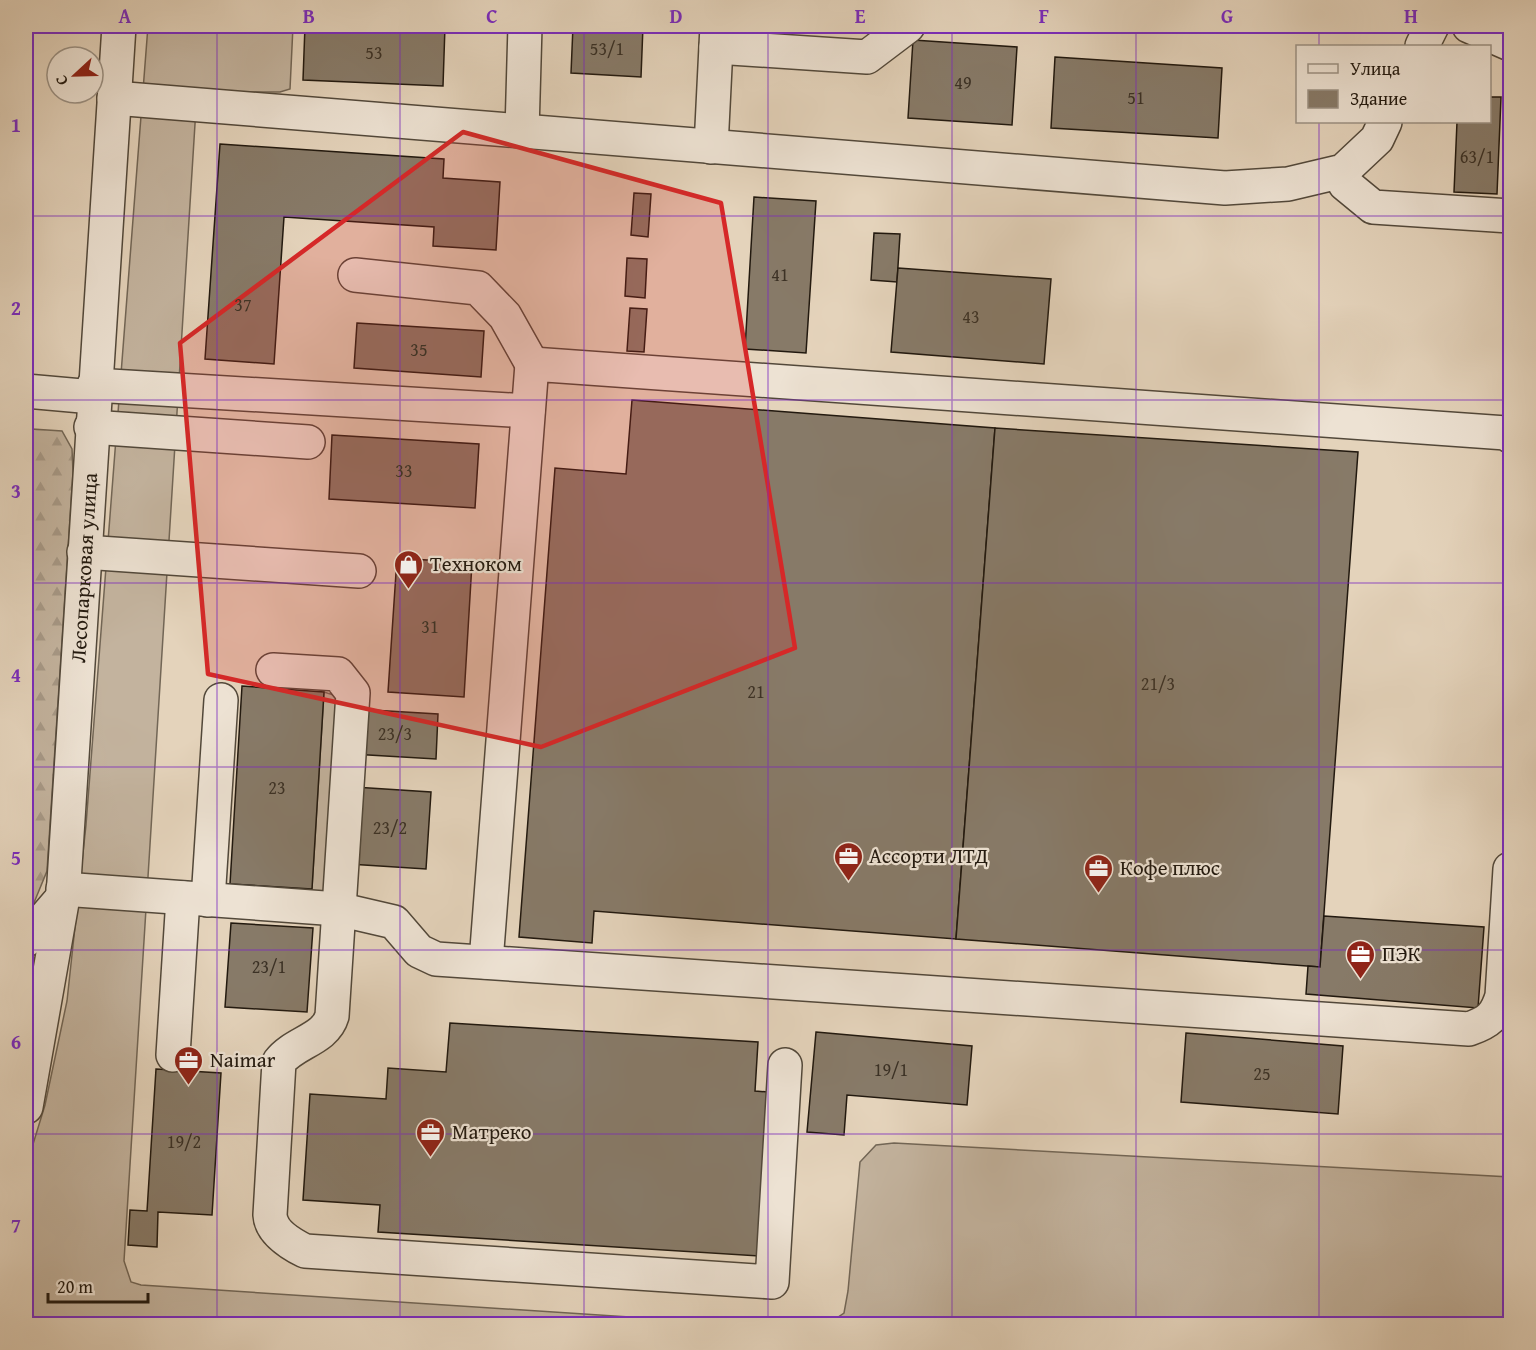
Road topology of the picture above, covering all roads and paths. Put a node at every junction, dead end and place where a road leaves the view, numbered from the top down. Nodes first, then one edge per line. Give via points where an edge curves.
1 (119, 26) edge
2 (525, 26) edge
3 (908, 26) edge
4 (1432, 26) edge
5 (1469, 26) edge
6 (717, 36) edge
7 (1510, 44) edge
8 (1422, 45) edge
9 (114, 98) junction
10 (1385, 123) edge
11 (522, 131) junction
12 (711, 147) junction
13 (1343, 171) junction
14 (1510, 216) edge
15 (355, 275) dead end
16 (532, 364) junction
17 (26, 392) edge
18 (93, 403) junction
19 (528, 411) junction
20 (1510, 436) edge
21 (308, 442) dead end
22 (84, 552) junction
23 (359, 571) dead end
24 (273, 670) dead end
25 (221, 700) dead end
26 (1510, 869) edge
27 (63, 893) junction
28 (195, 899) junction
29 (338, 909) junction
30 (26, 940) edge
31 (486, 962) junction
32 (1469, 1029) junction
33 (1510, 1030) edge
34 (173, 1055) dead end
35 (786, 1065) dead end
36 (26, 1107) edge

1 - 9 street, Лесопарковая улица
2 - 11 street
3 - 6 street via 867,57
4 - 8 street
5 - 7 street
6 - 12 street
9 - 11 street
9 - 18 street, Лесопарковая улица
10 - 13 street via 1377,139
11 - 12 street
12 - 13 street via 1225,188 1288,184
13 - 14 street via 1346,184 1373,207
15 - 16 street via 478,288 505,316
16 - 19 street
16 - 20 street
17 - 18 street
18 - 19 street
18 - 21 street
18 - 22 street, Лесопарковая улица
19 - 31 street
22 - 23 street
22 - 27 street, Лесопарковая улица
24 - 29 street via 338,674 353,693
25 - 28 street
26 - 32 street via 1502,996 1490,1022
27 - 28 street
27 - 30 street
27 - 36 street, Лесопарковая улица
28 - 29 street
28 - 34 street
29 - 31 street via 394,922 428,957
29 - 35 street via 330,1021 320,1033 292,1047 279,1062 270,1221 281,1235 305,1251 772,1282
31 - 32 street
32 - 33 street

